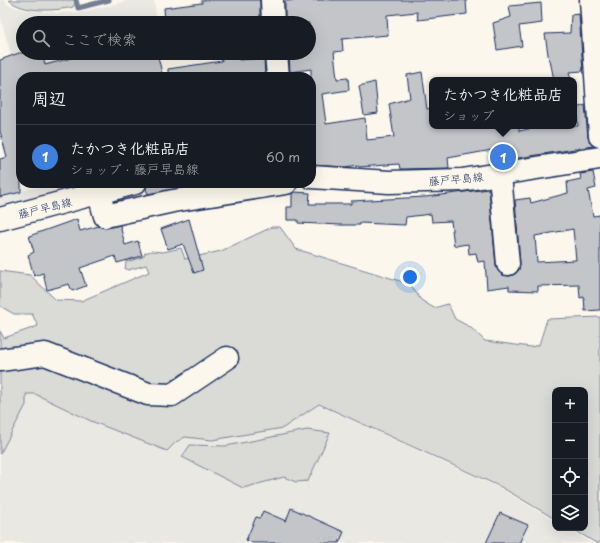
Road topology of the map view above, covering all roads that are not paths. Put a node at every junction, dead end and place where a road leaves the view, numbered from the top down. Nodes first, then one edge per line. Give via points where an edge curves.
1 (272, 0) edge
2 (591, 0) edge
3 (273, 16) edge
4 (277, 60) edge
5 (278, 72) edge
6 (600, 136) edge
7 (600, 158) edge
8 (500, 175) junction
9 (316, 177) edge
10 (119, 188) edge
11 (255, 188) edge
12 (99, 194) junction
13 (0, 219) edge
14 (508, 264) dead end
15 (227, 358) dead end
16 (0, 360) edge

1 - 3 street
2 - 6 street
4 - 5 street
7 - 8 street, 藤戸早島線
8 - 9 street, 藤戸早島線 via 423,182
8 - 14 street
10 - 12 street, 藤戸早島線
11 - 12 street via 173,201 105,216
12 - 13 street, 藤戸早島線
15 - 16 street via 172,395 148,394 45,354

